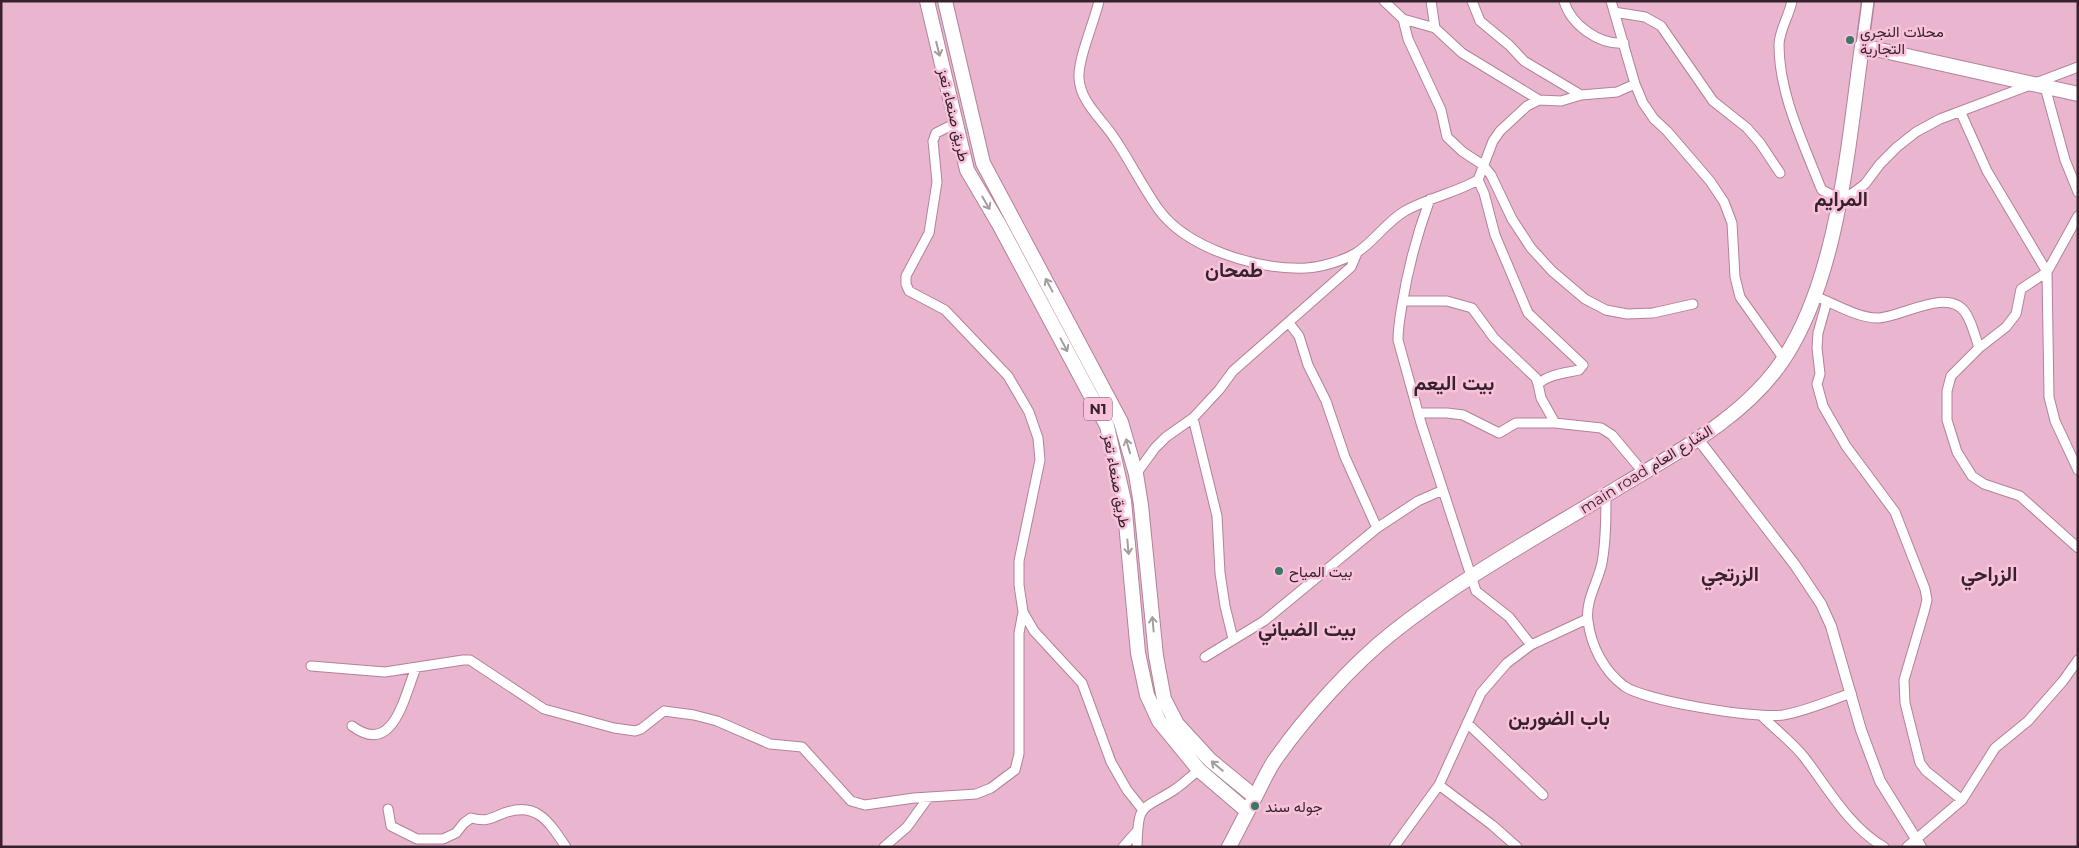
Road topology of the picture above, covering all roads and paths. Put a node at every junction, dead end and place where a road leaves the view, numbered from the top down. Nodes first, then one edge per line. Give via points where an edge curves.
1 (927, 1) edge
2 (945, 1) edge
3 (1098, 1) edge
4 (1384, 1) edge
5 (1431, 1) edge
6 (1472, 1) edge
7 (1564, 1) edge
8 (1611, 1) edge
9 (1792, 1) edge
10 (1868, 1) edge
11 (1614, 12) junction
12 (1403, 19) junction
13 (1435, 28) junction
14 (1624, 43) junction
15 (1862, 46) junction
16 (2078, 67) edge
17 (1635, 84) junction
18 (2039, 85) junction
19 (2078, 94) edge
20 (1581, 95) junction
21 (1539, 100) junction
22 (1961, 113) junction
23 (956, 122) junction
24 (1484, 165) junction
25 (1780, 173) dead end
26 (1478, 180) junction
27 (2078, 192) edge
28 (1430, 199) junction
29 (1840, 199) junction
30 (2078, 216) edge
31 (1357, 252) junction
32 (2047, 272) junction
33 (1821, 298) junction
34 (1403, 301) junction
35 (1693, 304) dead end
36 (1289, 323) junction
37 (1979, 348) junction
38 (1784, 359) junction
39 (1538, 384) junction
40 (1419, 413) junction
41 (1193, 418) junction
42 (1555, 423) junction
43 (1698, 439) junction
44 (2078, 470) edge
45 (1643, 472) junction
46 (1136, 474) junction
47 (1120, 476) junction
48 (1443, 490) junction
49 (1606, 495) junction
50 (1377, 528) junction
51 (2078, 548) edge
52 (1471, 577) junction
53 (1023, 612) junction
54 (1588, 619) junction
55 (1234, 639) junction
56 (1531, 645) junction
57 (1205, 658) dead end
58 (2078, 660) edge
59 (311, 666) dead end
60 (416, 668) junction
61 (1851, 693) junction
62 (1762, 716) junction
63 (1466, 723) junction
64 (352, 726) dead end
65 (1199, 770) junction
66 (1439, 785) junction
67 (1543, 795) dead end
68 (1255, 797) junction
69 (928, 798) junction
70 (1962, 800) junction
71 (388, 809) dead end
72 (1143, 810) junction
73 (1247, 812) junction
74 (1137, 831) junction
75 (1919, 843) edge
76 (566, 847) edge
77 (884, 847) edge
78 (1123, 847) edge
79 (1137, 847) edge
80 (1229, 847) edge
81 (1394, 847) edge
82 (1517, 847) edge
83 (1884, 847) edge
84 (1907, 847) edge

1 -> 23 main road, طريق صنعاء تعز / N1
46 -> 2 main road, طريق صنعاء تعز / N1 via 1121,422 983,163
3 - 31 street via 1081,65 1082,92 1114,137 1158,210 1171,223 1210,249 1273,266 1306,268
4 - 12 street
5 - 13 street
6 - 20 street via 1480,21 1524,61
7 - 14 street via 1576,20 1594,36 1604,41
8 - 11 street
9 - 29 street via 1779,46 1784,84 1801,141 1820,186
10 - 15 main road, main road الشارع العام
11 - 14 street
11 - 25 street via 1645,18 1661,26 1707,94 1751,133
12 - 13 street
12 - 24 street via 1415,56 1441,110 1447,137
13 - 21 street via 1462,53
14 - 17 street
15 - 18 main road
15 - 29 main road, main road الشارع العام
16 - 18 street
17 - 20 street via 1617,92
17 - 38 street via 1654,119 1687,153 1724,202 1732,223 1735,278 1740,297
18 - 19 main road
18 - 22 street
18 - 27 street
20 - 21 street via 1561,101
21 - 24 street via 1527,106 1500,131 1488,150
22 - 29 street via 1940,119 1916,132 1880,164 1865,184
22 - 32 street via 1987,171
23 -> 47 main road, طريق صنعاء تعز / N1 via 967,170 1107,426
23 - 53 street via 936,133 933,141 937,182 929,234 910,267 906,284 909,291 945,310 1008,376 1029,412 1040,460 1019,561
24 - 26 street
24 - 35 street via 1496,183 1512,220 1531,248 1585,299 1606,310 1627,314 1653,313
26 - 28 street
26 - 39 street via 1495,235 1528,313 1583,365 1580,370 1556,375
28 - 31 street via 1388,222
28 - 34 street via 1416,236
29 - 33 main road, main road الشارع العام
30 - 32 street
31 - 36 street via 1351,268
32 - 37 street via 2021,289 2016,314 2006,327
32 - 44 street via 2049,397 2055,421
33 - 37 street via 1870,318 1890,317 1933,302 1955,305 1964,309
33 - 38 main road, main road الشارع العام
33 - 70 street via 1817,348 1820,374 1817,384 1823,406 1846,446 1895,512 1926,594 1924,612 1904,680 1905,703 1917,756 1926,771
34 - 39 street via 1447,301 1472,308 1494,338 1536,378
34 - 40 street via 1398,340
36 - 41 street via 1233,371
36 - 50 street via 1299,336 1345,458
37 - 51 street via 1959,366 1949,381 1947,420 1957,452 1972,476 1984,484 2020,496
38 - 43 main road, main road الشارع العام via 1756,393
39 - 42 street via 1541,398
40 - 42 street via 1462,415 1499,433 1516,423
40 - 48 street
41 - 46 street via 1166,437
41 - 55 street via 1217,516 1221,581
42 - 45 street via 1592,426 1608,431
43 - 45 main road, main road الشارع العام
43 - 61 street via 1821,604 1832,626
45 - 49 main road, main road الشارع العام
46 - 47 main road
68 -> 46 main road, طريق صنعاء تعز / N1 via 1210,760 1177,724 1164,699 1156,656
47 -> 65 main road, طريق صنعاء تعز / N1 via 1138,653 1147,695 1160,721
48 - 50 street via 1418,501
48 - 52 street
49 - 52 main road, main road الشارع العام
49 - 54 street via 1602,565 1590,600
50 - 55 street via 1270,617
52 - 56 street via 1476,591 1508,617
52 - 68 main road, main road الشارع العام via 1391,634 1336,686 1276,758
53 - 69 street via 1019,633 1019,754 1015,770 991,788 976,794
53 - 72 street via 1034,631 1082,683 1111,762
54 - 56 street
54 - 62 street via 1598,654 1626,687 1672,701
55 - 57 street
56 - 63 street via 1507,663 1481,693
58 - 70 street via 2028,721 1995,748
59 - 60 street via 362,671
60 - 64 street via 397,719 387,730 364,735
60 - 69 street via 439,662 470,660 544,709 614,728 641,729 664,711 694,715 717,721 770,744 802,746 851,801 865,805
61 - 62 street via 1801,711
61 - 75 street via 1880,781
62 - 83 street via 1802,755 1838,804 1870,839
63 - 66 street
63 - 67 street
65 - 72 street
65 - 73 main road, طريق صنعاء تعز / N1
66 - 81 street
66 - 82 street
68 - 73 main road
69 - 77 street via 907,826
70 - 75 street
71 - 76 street via 391,826 417,839 450,836 471,818 486,822 519,808 532,810 550,824
72 - 74 street
73 - 80 main road
74 - 78 street
74 - 79 street
75 - 84 street

